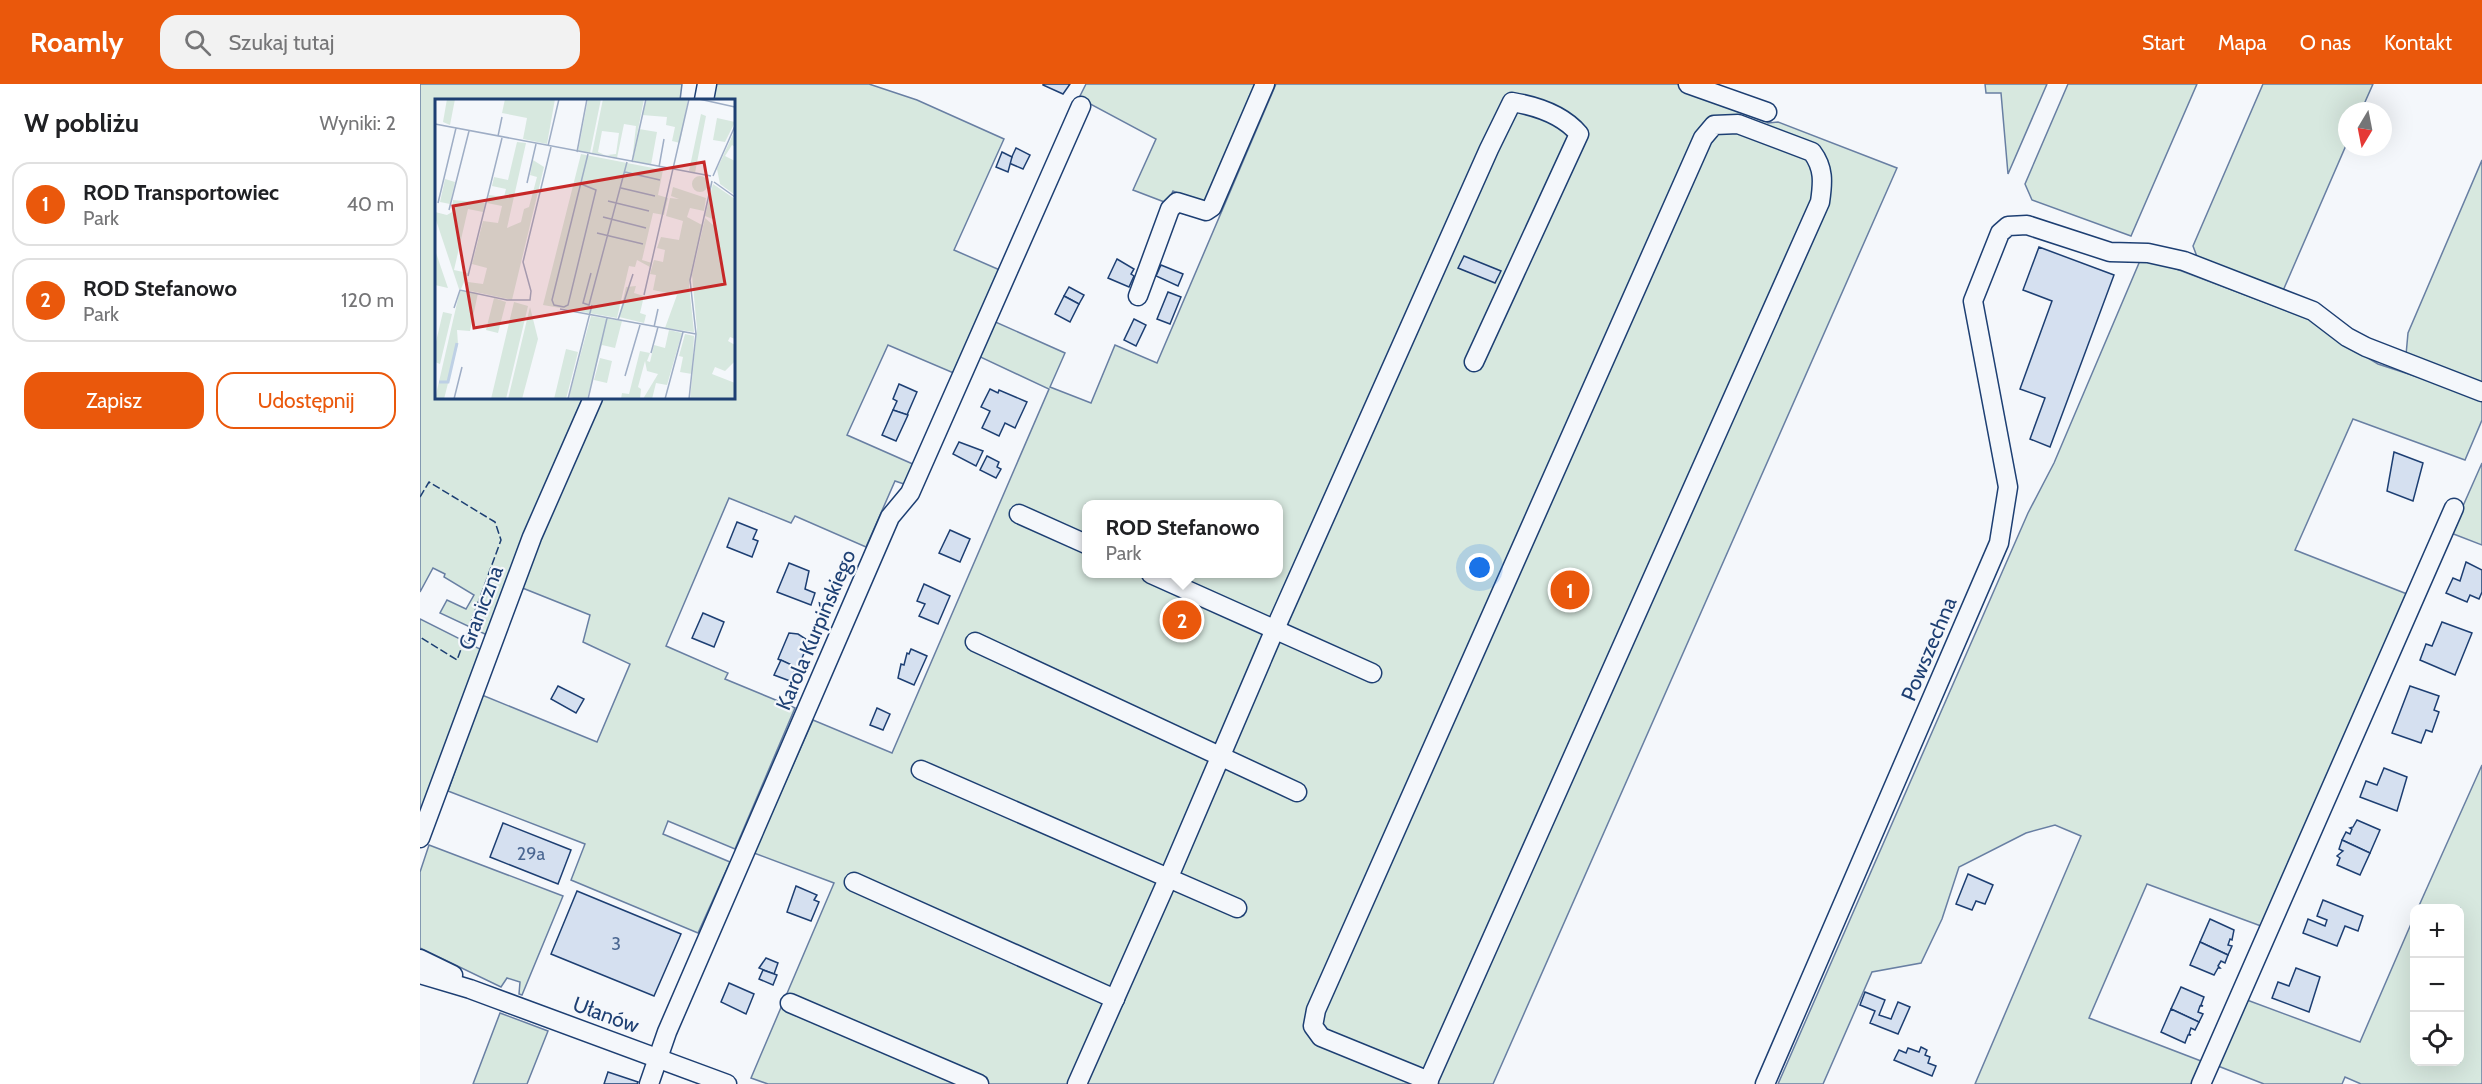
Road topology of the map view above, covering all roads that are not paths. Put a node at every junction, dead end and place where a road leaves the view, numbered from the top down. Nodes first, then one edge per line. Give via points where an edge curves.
1 (707, 84) edge
2 (1265, 84) edge
3 (1519, 84) edge
4 (1688, 84) edge
5 (704, 99) edge
6 (1512, 102) junction
7 (1081, 106) dead end
8 (1767, 112) dead end
9 (1138, 296) dead end
10 (1474, 362) dead end
11 (2482, 392) edge
12 (593, 399) edge
13 (2454, 508) dead end
14 (1019, 514) dead end
15 (1082, 542) edge
16 (1162, 578) edge
17 (1275, 629) junction
18 (975, 642) dead end
19 (1372, 673) dead end
20 (1222, 756) junction
21 (921, 770) dead end
22 (1297, 792) dead end
23 (420, 838) edge
24 (1168, 879) junction
25 (854, 882) dead end
26 (1237, 908) dead end
27 (420, 959) edge
28 (420, 974) edge
29 (470, 989) junction
30 (1115, 999) junction
31 (790, 1003) dead end
32 (658, 1058) junction
33 (1428, 1083) edge
34 (650, 1084) edge
35 (727, 1084) edge
36 (979, 1084) edge
37 (1077, 1084) edge
38 (1765, 1084) edge
39 (2201, 1084) edge

1 - 5 street
2 - 9 street via 1212,207 1206,211 1177,202 1170,209
3 - 6 street
4 - 8 street
6 - 10 street via 1533,105 1572,125 1580,134
6 - 17 street
7 - 32 street, Karola Kurpińskiego via 910,493 890,517
11 - 38 street, Powszechna via 2366,347 2313,311 2184,261 2148,253 2110,252 2027,225 2008,226 2000,233 1973,300 2008,487 2000,543
12 - 23 street, Graniczna via 528,548
13 - 39 street
14 - 15 street
16 - 17 street
17 - 19 street
17 - 20 street
18 - 20 street
20 - 22 street
20 - 24 street
21 - 24 street
24 - 26 street
24 - 30 street
25 - 30 street
27 - 29 street, Ułanów via 461,980
28 - 29 street, Ułanów
29 - 32 street, Ułanów
30 - 37 street
31 - 36 street
32 - 34 street, Karola Kurpińskiego
32 - 35 street, Ułanów
33 - 33 street via 1820,202 1822,174 1820,162 1812,152 1738,124 1714,125 1703,138 1316,1010 1312,1026 1321,1037

